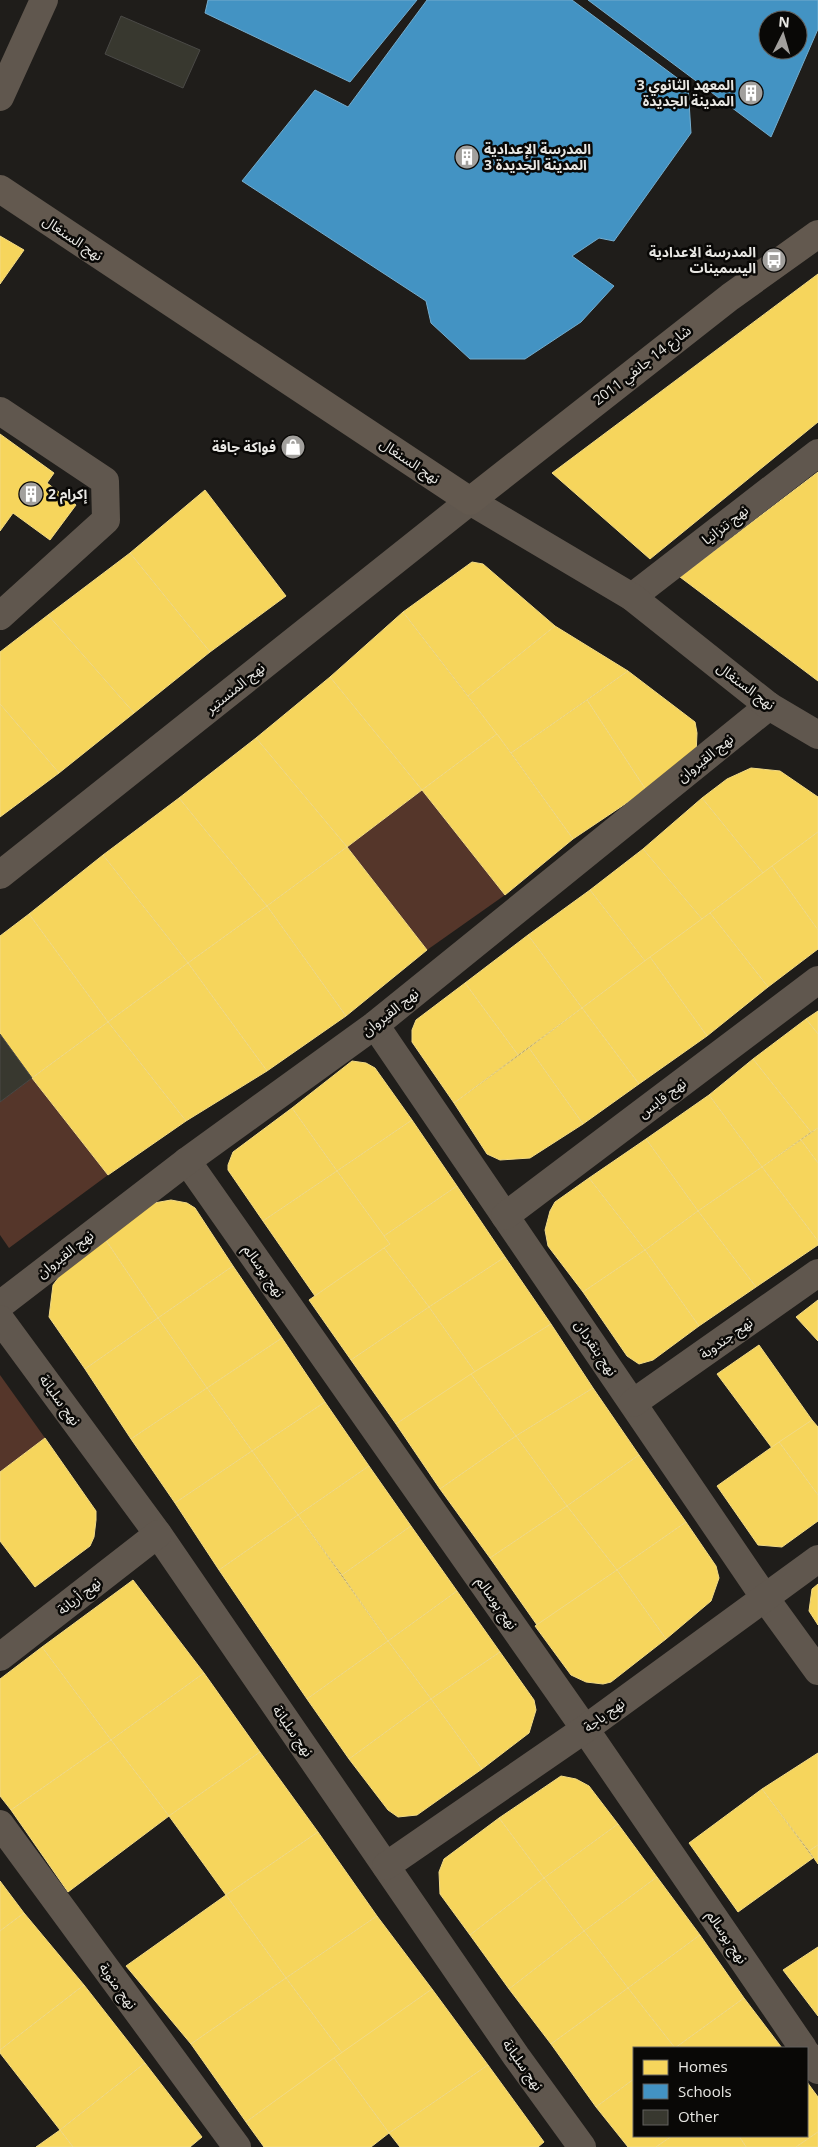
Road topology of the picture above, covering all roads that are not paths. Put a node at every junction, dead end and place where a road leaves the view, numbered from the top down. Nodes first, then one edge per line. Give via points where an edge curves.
1 (44, 0) edge
2 (0, 97) edge
3 (0, 189) edge
4 (818, 234) edge
5 (0, 411) edge
6 (818, 453) edge
7 (470, 501) junction
8 (632, 597) junction
9 (0, 616) edge
10 (769, 706) junction
11 (818, 735) edge
12 (0, 875) edge
13 (818, 980) edge
14 (375, 1024) junction
15 (187, 1161) junction
16 (505, 1216) junction
17 (818, 1273) edge
18 (0, 1305) edge
19 (0, 1319) edge
20 (633, 1403) junction
21 (158, 1534) junction
22 (818, 1559) edge
23 (765, 1598) junction
24 (0, 1657) edge
25 (818, 1671) edge
26 (585, 1729) junction
27 (0, 1824) edge
28 (386, 1866) junction
29 (802, 2047) edge
30 (808, 2055) edge
31 (818, 2070) edge
32 (236, 2147) edge
33 (582, 2147) edge

1 - 2 street
3 - 7 main road, نهج السنغال
4 - 7 main road, شارع 14 جانفي 2011 via 730,296
5 - 9 street via 105,481 106,520
6 - 8 street, نهج تنزانيا
7 - 8 street, نهج السنغال
7 - 12 street, نهج المنستير
8 - 10 street, نهج السنغال
10 - 11 street, نهج السنغال
10 - 14 street, نهج القيروان
13 - 16 street, نهج قابس
14 - 15 street, نهج القيروان
14 - 16 street, نهج بنقردان
15 - 18 street, نهج القيروان
15 - 26 street, نهج بوسالم
16 - 20 street, نهج بنقردان
17 - 20 street, نهج جندوبة
19 - 21 street, نهج سليانة
20 - 23 street, نهج بنقردان
21 - 24 street, نهج أريانة
21 - 28 street, نهج سليانة
22 - 23 street, نهج باجة
23 - 25 street, نهج بنقردان
23 - 26 street, نهج باجة
26 - 28 street, نهج باجة
26 - 29 street, نهج بوسالم
27 - 32 street, نهج منوبة
28 - 33 street, نهج سليانة
30 - 31 street

